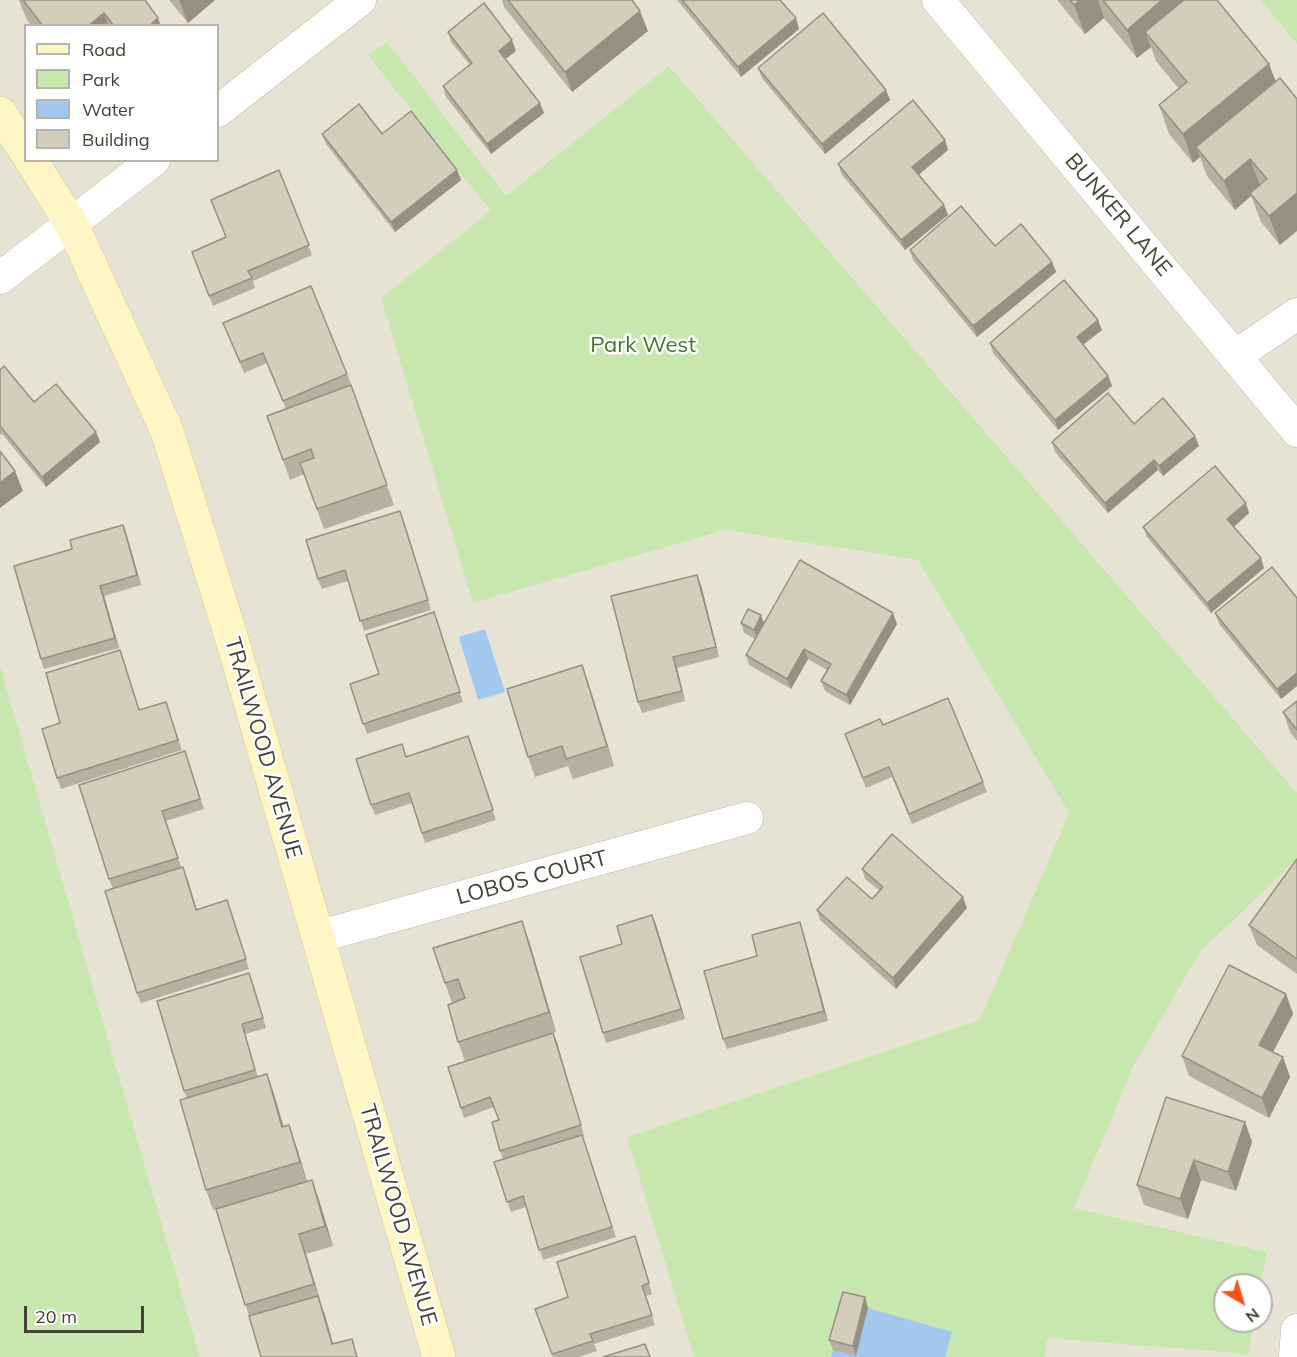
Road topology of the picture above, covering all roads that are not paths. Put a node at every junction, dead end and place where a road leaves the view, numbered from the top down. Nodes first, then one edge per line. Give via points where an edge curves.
1 (360, 0) edge
2 (938, 0) edge
3 (219, 110) edge
4 (0, 113) edge
5 (24, 149) edge
6 (32, 162) edge
7 (151, 162) edge
8 (72, 225) junction
9 (0, 278) edge
10 (1297, 314) edge
11 (1235, 356) junction
12 (1297, 431) edge
13 (747, 818) dead end
14 (317, 937) junction
15 (1297, 1330) edge
16 (439, 1357) edge
17 (1295, 1357) edge

1 - 3 street
2 - 11 street, BUNKER LANE
4 - 5 street
6 - 8 street, TRAILWOOD AVENUE
7 - 8 street
8 - 9 street
8 - 14 street, TRAILWOOD AVENUE via 167,431 231,636
10 - 11 street
11 - 12 street, BUNKER LANE
13 - 14 street, LOBOS COURT
14 - 16 street, TRAILWOOD AVENUE
15 - 17 street

